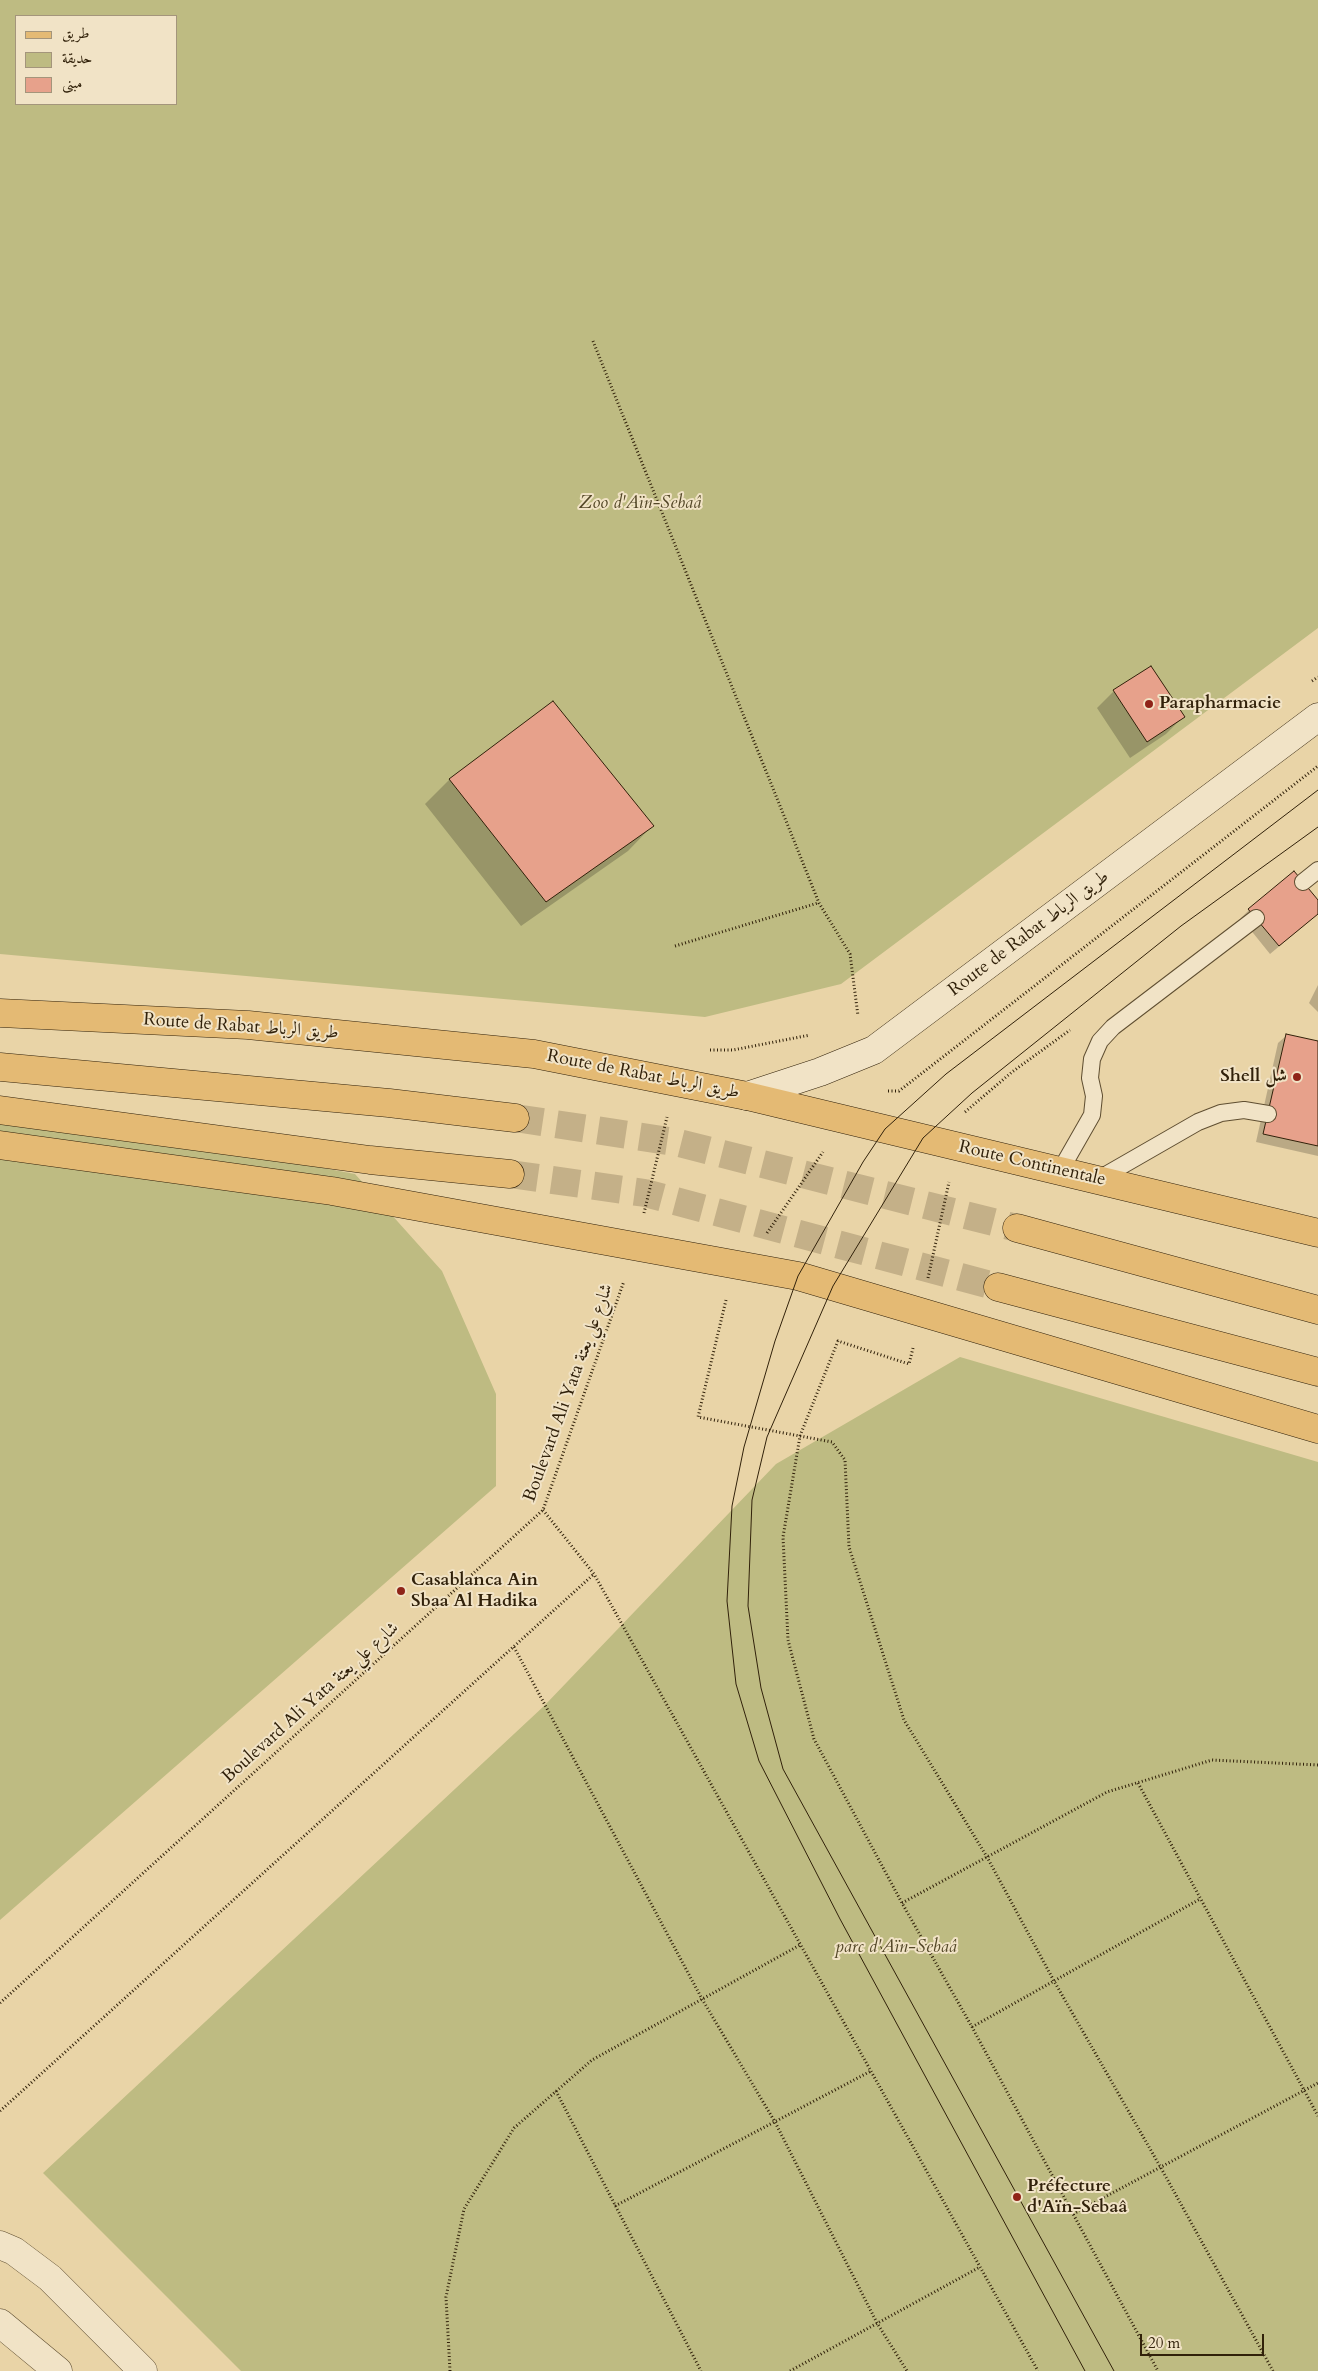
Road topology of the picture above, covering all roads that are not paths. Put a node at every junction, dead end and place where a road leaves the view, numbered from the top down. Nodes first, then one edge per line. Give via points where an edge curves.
1 (1318, 717) edge
2 (1318, 870) edge
3 (1303, 882) dead end
4 (1256, 918) dead end
5 (0, 1013) edge
6 (0, 1067) edge
7 (747, 1096) junction
8 (0, 1110) edge
9 (1268, 1114) dead end
10 (515, 1118) tunnel mouth
11 (0, 1145) edge
12 (1060, 1171) junction
13 (510, 1174) tunnel mouth
14 (1097, 1180) junction
15 (1017, 1228) tunnel mouth
16 (1318, 1233) edge
17 (998, 1287) tunnel mouth
18 (1318, 1310) edge
19 (1318, 1372) edge
20 (1318, 1429) edge
21 (0, 2245) edge
22 (0, 2323) edge
23 (58, 2371) edge
24 (143, 2371) edge

1 - 7 main road, Route de Rabat طريق الرباط via 874,1050
2 - 3 lane
4 - 12 lane via 1113,1027 1100,1041 1092,1058 1092,1115
5 - 7 main road, Route de Rabat طريق الرباط via 248,1025 534,1054
6 - 10 main road via 389,1103
7 - 12 main road, Route Continentale
8 - 13 main road via 370,1160
9 - 14 lane via 1244,1110 1220,1113 1198,1122
11 - 20 main road via 332,1191 798,1276
12 - 14 main road, Route Continentale
14 - 16 main road, Route Continentale
15 - 18 main road
17 - 19 main road
21 - 24 main road via 14,2251 50,2278
22 - 23 main road

